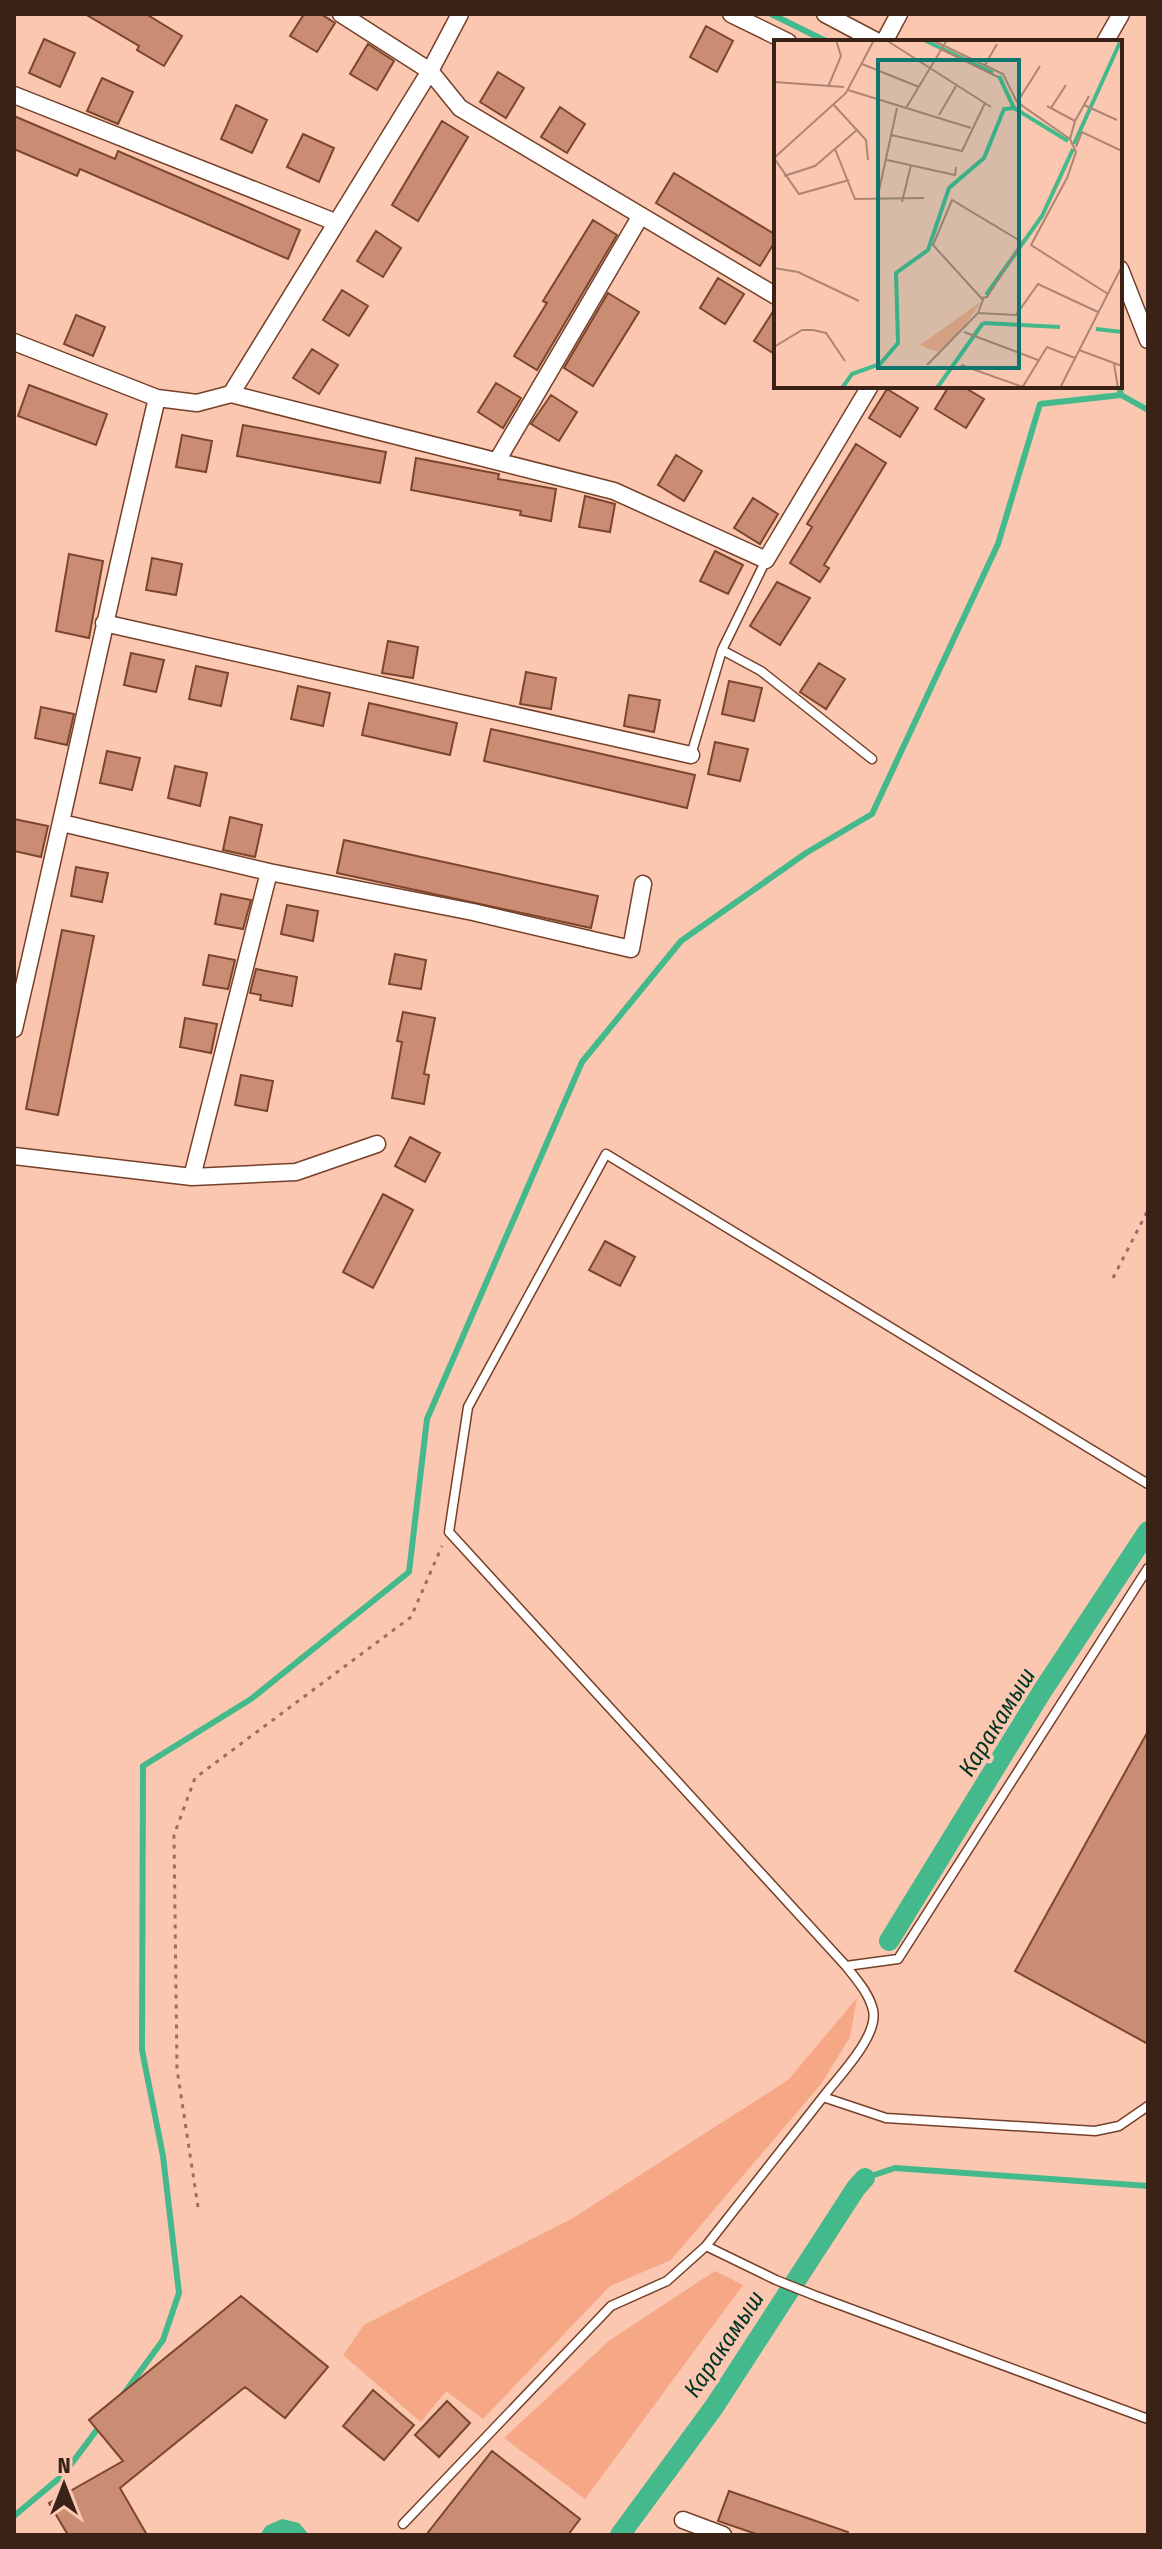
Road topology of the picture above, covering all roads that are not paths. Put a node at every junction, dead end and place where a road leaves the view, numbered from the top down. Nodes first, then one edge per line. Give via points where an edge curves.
1 (341, 14) edge
2 (460, 14) edge
3 (731, 14) edge
4 (825, 14) edge
5 (899, 14) edge
6 (1121, 14) edge
7 (784, 40) edge
8 (874, 40) edge
9 (885, 40) edge
10 (1106, 40) edge
11 (430, 71) junction
12 (14, 95) edge
13 (640, 217) junction
14 (335, 222) junction
15 (1122, 274) edge
16 (774, 295) edge
17 (1148, 340) edge
18 (14, 342) edge
19 (869, 388) edge
20 (231, 394) junction
21 (157, 398) junction
22 (497, 461) junction
23 (766, 560) junction
24 (104, 623) junction
25 (722, 650) junction
26 (691, 755) joint
27 (872, 759) dead end
28 (62, 823) junction
29 (269, 872) junction
30 (643, 884) dead end
31 (14, 1029) edge
32 (377, 1144) dead end
33 (14, 1156) edge
34 (192, 1177) junction
35 (1148, 1484) edge
36 (1148, 1568) edge
37 (846, 1966) junction
38 (823, 2097) junction
39 (1148, 2106) edge
40 (706, 2246) junction
41 (1148, 2419) edge
42 (683, 2520) dead end
43 (403, 2524) dead end
44 (723, 2535) edge

1 - 11 street
2 - 11 street
3 - 7 street
4 - 8 street
5 - 9 street
6 - 10 street
11 - 13 street via 460,108
11 - 14 street
12 - 14 street
13 - 16 street
13 - 22 street
14 - 20 street
15 - 17 street
18 - 21 street
19 - 23 street
20 - 21 street via 197,403
20 - 22 street
21 - 24 street
22 - 23 street via 614,491
23 - 25 lane
24 - 26 street
24 - 28 street
25 - 26 lane
25 - 27 lane via 761,671
28 - 29 street
28 - 31 street
29 - 30 street via 631,949
29 - 34 street
32 - 34 street via 296,1172
33 - 34 street
35 - 37 lane via 606,1154 468,1407 449,1532
36 - 37 lane via 898,1959
37 - 38 lane via 873,2011 872,2032
38 - 39 lane via 886,2118 1095,2131 1119,2126
38 - 40 lane
40 - 41 lane via 816,2296
40 - 43 lane via 667,2281 611,2306
42 - 44 street

